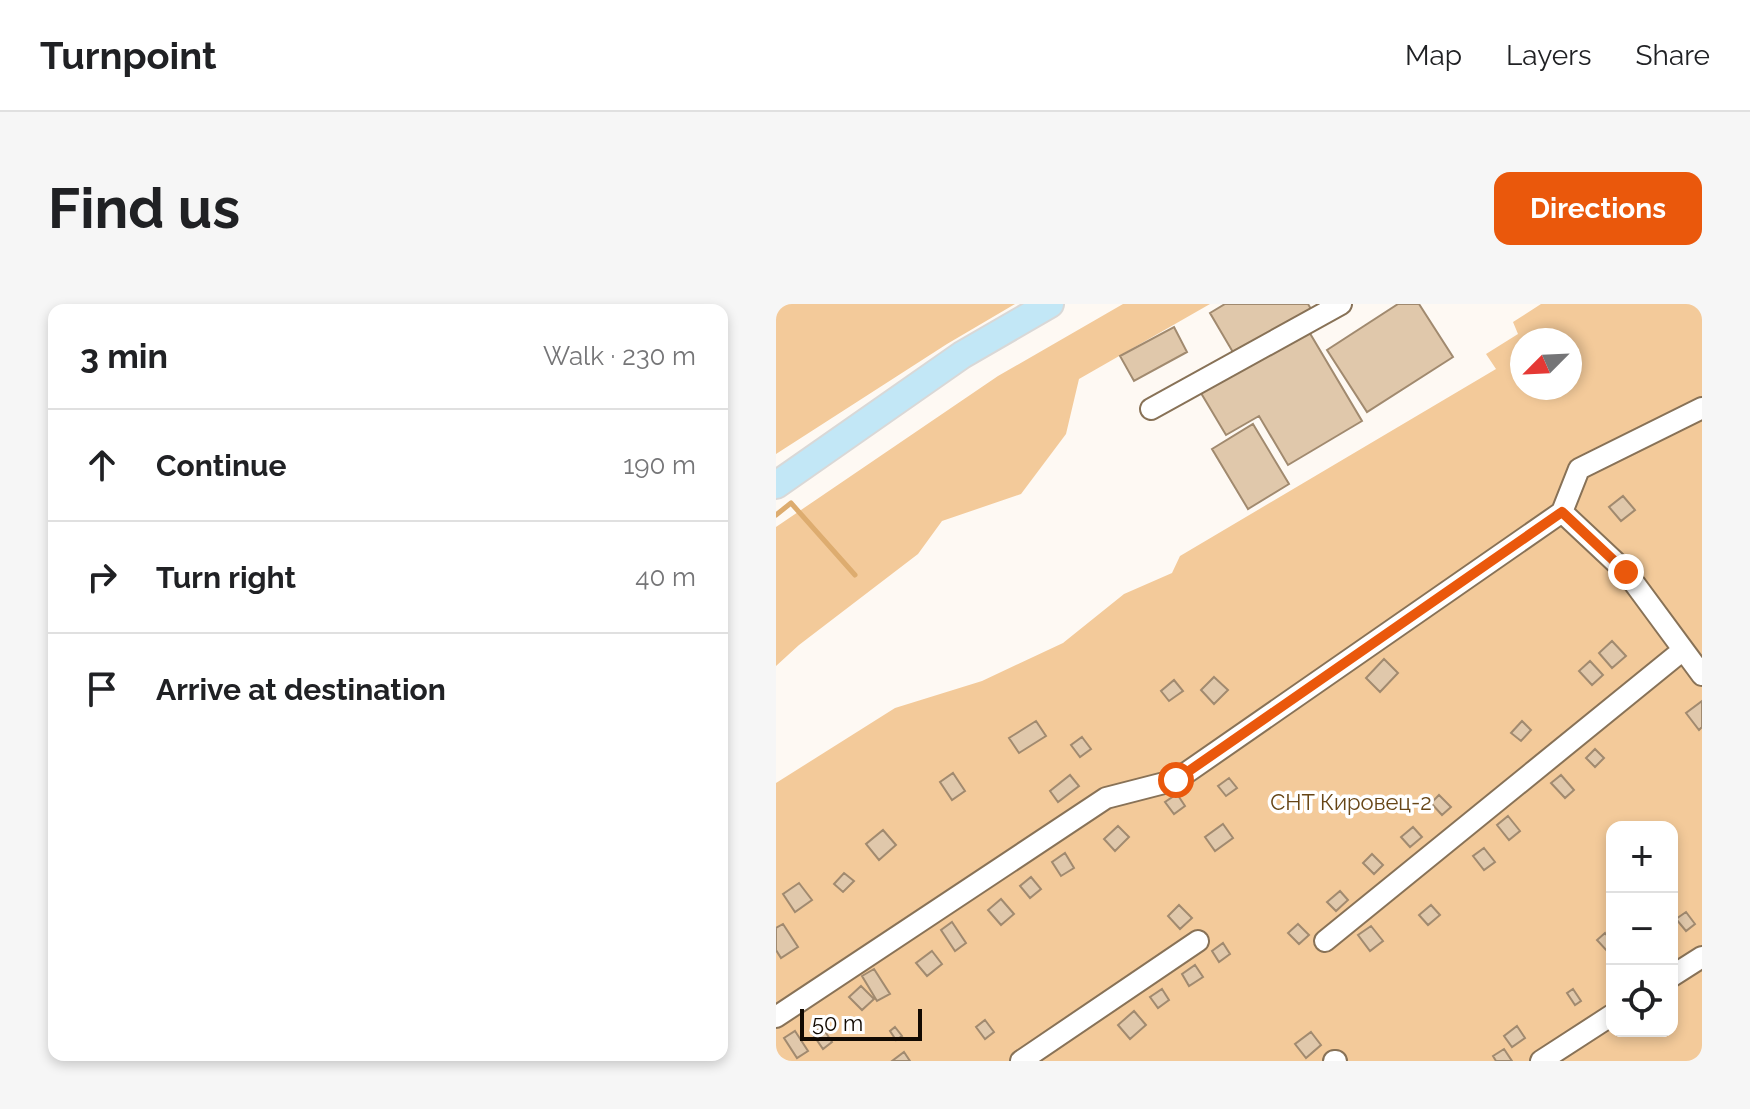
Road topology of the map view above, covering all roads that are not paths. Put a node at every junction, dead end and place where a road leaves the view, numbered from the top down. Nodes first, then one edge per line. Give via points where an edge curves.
1 (1050, 304) edge
2 (1341, 304) edge
3 (1702, 408) edge
4 (1151, 409) dead end
5 (776, 485) edge
6 (1562, 512) junction
7 (1683, 650) junction
8 (1700, 668) edge
9 (1198, 941) dead end
10 (1325, 941) dead end
11 (1702, 957) edge
12 (1678, 972) edge
13 (776, 1017) edge
14 (1606, 1019) edge
15 (1021, 1061) edge
16 (1541, 1061) edge

1 - 5 main road via 962,355
2 - 4 street
3 - 6 street via 1579,469
6 - 7 street via 1626,572
6 - 13 street via 1176,780 1106,798
7 - 8 street
7 - 10 street
9 - 15 street
11 - 12 street
14 - 16 street

